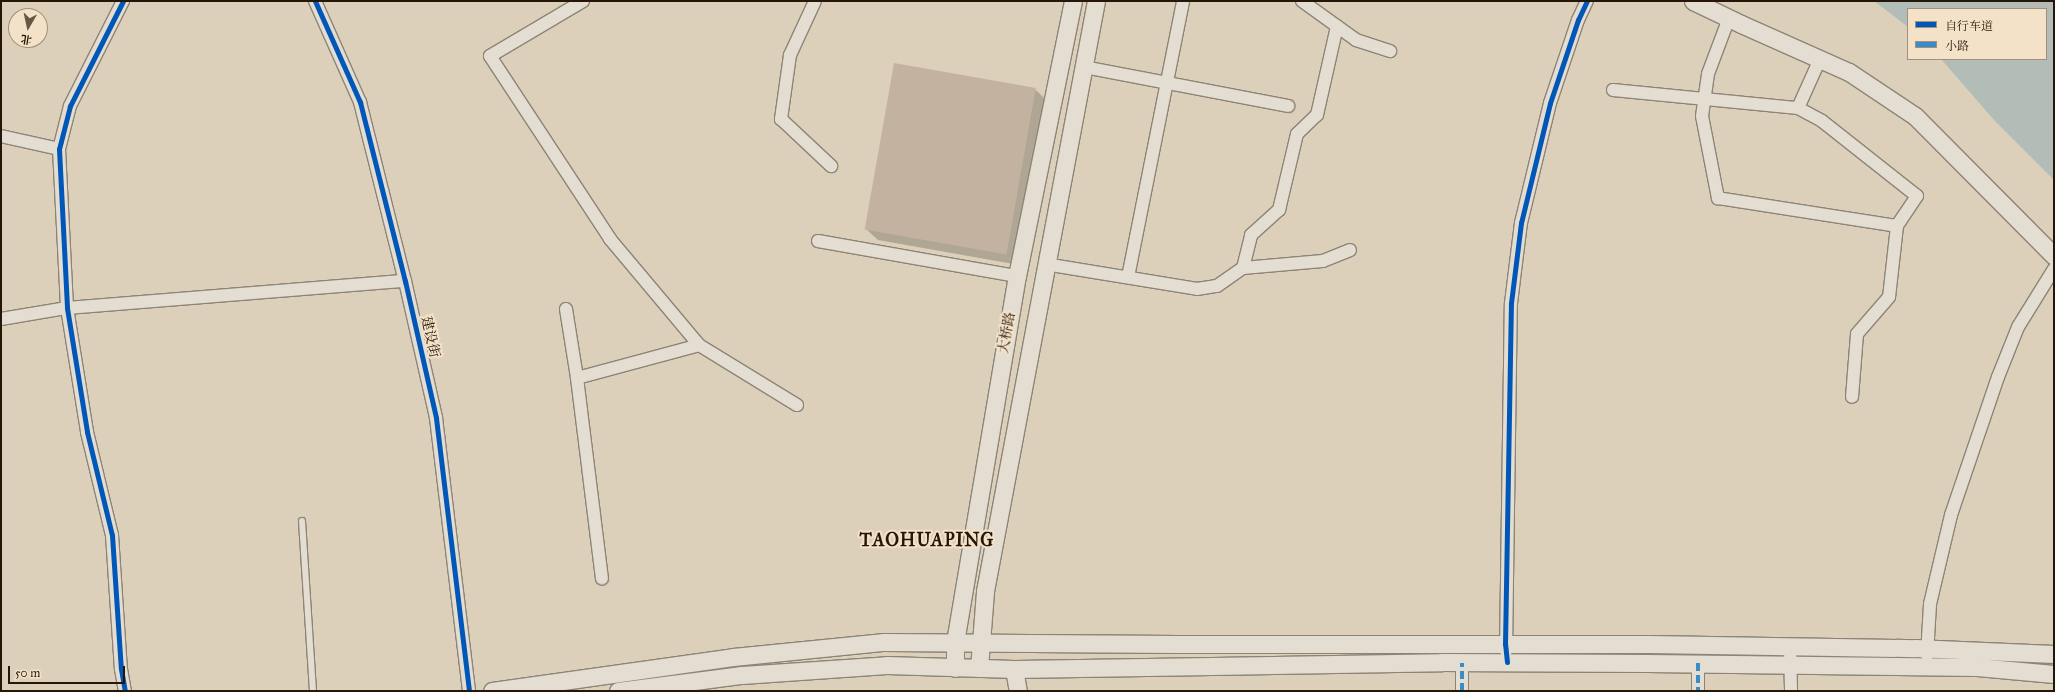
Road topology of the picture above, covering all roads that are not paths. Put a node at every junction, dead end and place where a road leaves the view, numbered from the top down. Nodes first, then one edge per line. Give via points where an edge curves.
1 (123, 1) edge
2 (315, 1) edge
3 (583, 1) edge
4 (815, 1) edge
5 (1073, 1) edge
6 (1096, 1) edge
7 (1183, 1) edge
8 (1302, 1) edge
9 (1587, 1) edge
10 (1693, 1) edge
11 (1729, 18) junction
12 (1337, 26) junction
13 (1390, 51) dead end
14 (1820, 59) junction
15 (1084, 67) junction
16 (1167, 83) junction
17 (1613, 90) dead end
18 (1704, 99) junction
19 (1288, 106) dead end
20 (1798, 108) junction
21 (1, 136) edge
22 (59, 149) junction
23 (831, 166) dead end
24 (1897, 226) junction
25 (818, 241) dead end
26 (1350, 250) dead end
27 (2054, 256) edge
28 (1045, 264) junction
29 (1243, 268) junction
30 (2054, 269) edge
31 (1017, 276) junction
32 (1128, 278) junction
33 (405, 281) junction
34 (67, 308) junction
35 (566, 309) dead end
36 (1, 319) edge
37 (700, 345) junction
38 (577, 378) junction
39 (1852, 397) dead end
40 (796, 405) dead end
41 (302, 521) dead end
42 (602, 578) dead end
43 (955, 642) junction
44 (980, 642) junction
45 (1505, 644) junction
46 (1790, 646) junction
47 (1927, 648) junction
48 (2054, 654) edge
49 (1507, 662) junction
50 (1462, 663) junction
51 (1698, 663) junction
52 (1790, 664) junction
53 (1927, 666) junction
54 (956, 668) junction
55 (979, 668) junction
56 (1014, 669) junction
57 (2054, 674) edge
58 (125, 691) edge
59 (313, 691) edge
60 (468, 691) edge
61 (492, 691) edge
62 (618, 691) edge
63 (1018, 691) edge
64 (1462, 691) edge
65 (1698, 691) edge
66 (1791, 691) edge

1 - 22 street via 70,106
2 - 33 street, 建设街 via 360,102
3 - 37 street via 490,56 610,239
4 - 23 street via 790,55 781,119
5 - 31 main road, 大桥路
6 - 15 main road
7 - 16 street
8 - 12 street
9 - 45 street via 1578,20 1550,104 1521,223 1511,303
10 - 11 main road
11 - 14 main road
11 - 18 street via 1708,74
12 - 13 street via 1356,40
12 - 29 street via 1318,115 1297,134 1279,210 1251,235
14 - 20 street
14 - 27 main road via 1849,72 1915,116
15 - 16 street
15 - 28 main road
16 - 19 street
16 - 32 street
17 - 18 street
18 - 20 street
18 - 24 street via 1702,116 1718,198
20 - 24 street via 1822,121 1917,196
21 - 22 street
22 - 34 street
24 - 39 street via 1890,297 1857,334
25 - 31 street
26 - 29 street via 1323,260
28 - 32 street
28 - 44 main road via 985,591
29 - 32 street via 1217,286 1197,289
30 - 47 street via 2018,327 1953,508 1930,604
31 - 43 main road, 大桥路
33 - 34 street
33 - 60 street, 建设街 via 436,418
34 - 36 street
34 - 58 street via 87,432 112,536 121,669
35 - 38 street
37 - 38 street
37 - 40 street
38 - 42 street
41 - 59 lane
43 - 44 main road
43 - 54 main road, 大桥路
43 - 61 main road via 884,642 733,657
44 - 45 main road
44 - 55 main road
45 - 46 main road
45 - 49 street
46 - 47 main road
46 - 52 street
47 - 48 main road
47 - 53 street
49 - 50 main road
49 - 51 main road
50 - 56 main road
50 - 64 street
51 - 52 main road
51 - 65 street
52 - 53 main road
52 - 66 street
53 - 57 main road via 1977,667
54 - 55 main road
54 - 62 main road via 887,665 750,674
55 - 56 main road
56 - 63 main road

